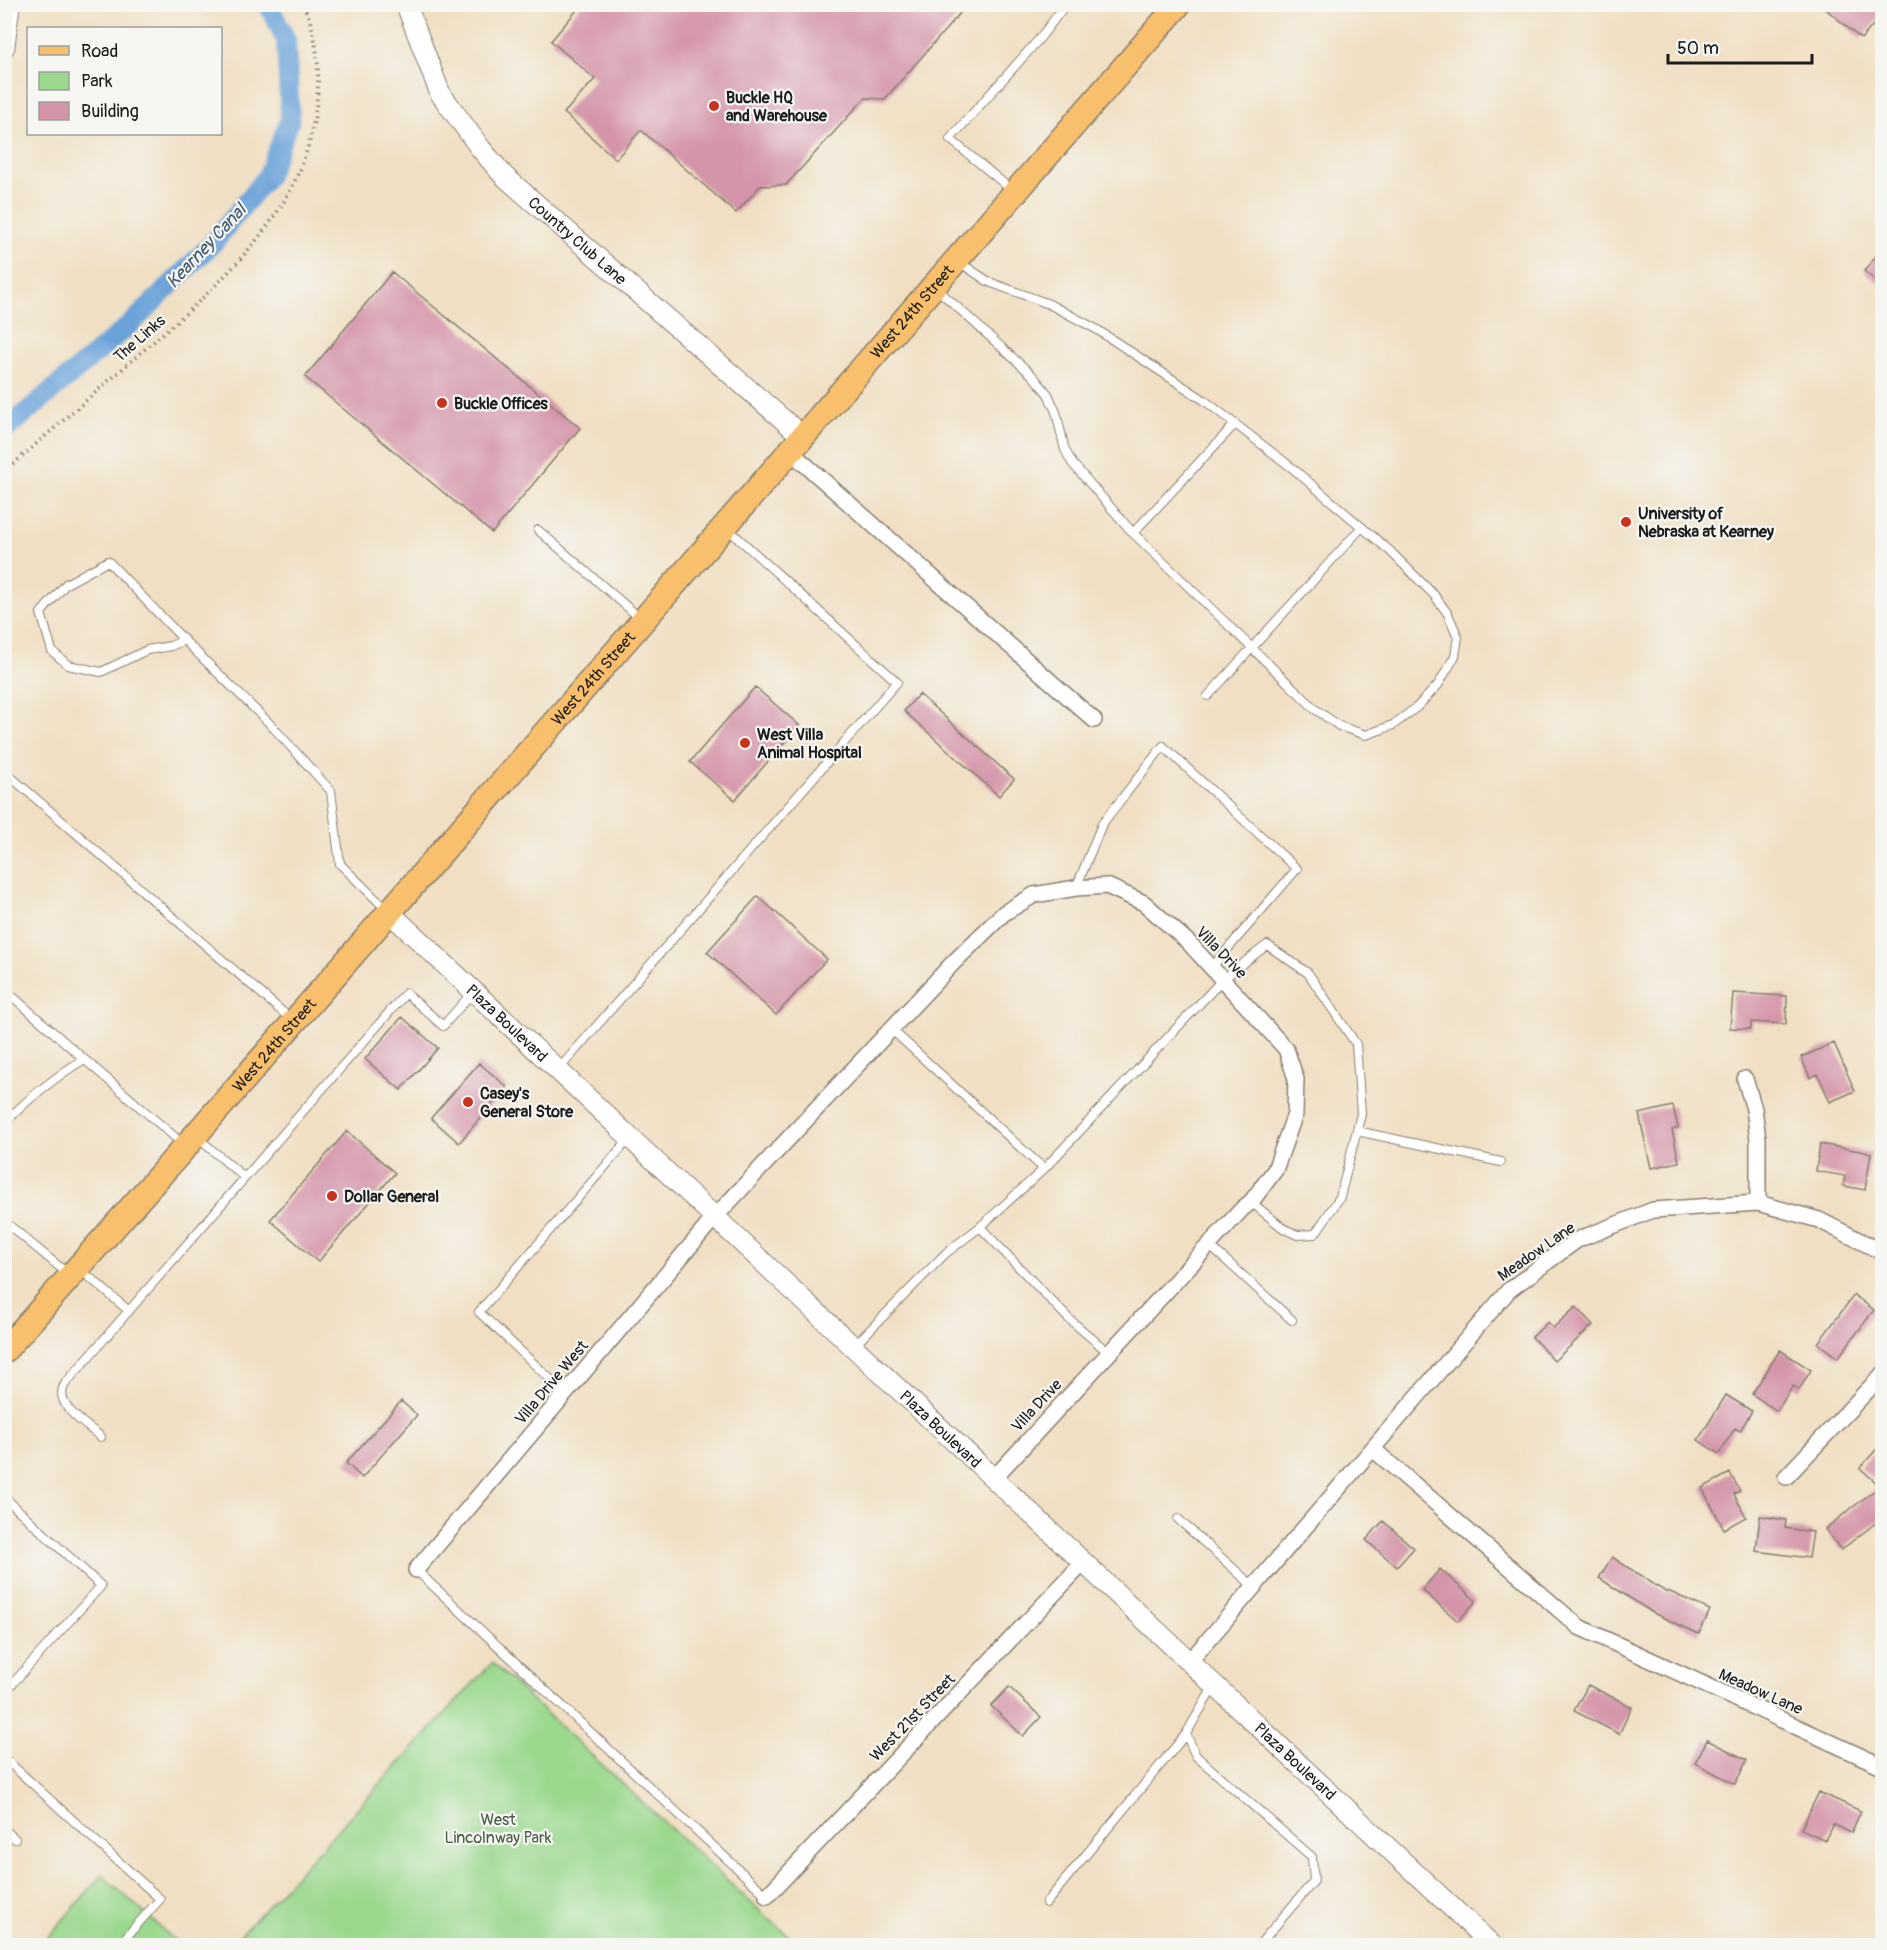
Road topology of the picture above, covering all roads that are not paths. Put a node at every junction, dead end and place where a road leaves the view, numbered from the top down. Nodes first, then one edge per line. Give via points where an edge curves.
1 (13, 4) edge
2 (406, 4) edge
3 (1066, 4) edge
4 (1179, 4) edge
5 (4, 58) edge
6 (1014, 192) junction
7 (956, 260) junction
8 (934, 286) junction
9 (1234, 424) junction
10 (797, 444) junction
11 (726, 527) junction
12 (1361, 528) junction
13 (538, 530) dead end
14 (1133, 533) junction
15 (643, 621) junction
16 (184, 640) junction
17 (1251, 648) junction
18 (1208, 696) dead end
19 (1094, 720) dead end
20 (4, 771) edge
21 (1076, 888) junction
22 (389, 912) junction
23 (1212, 967) junction
24 (1223, 979) junction
25 (4, 989) edge
26 (473, 992) junction
27 (294, 1022) junction
28 (891, 1029) junction
29 (84, 1059) junction
30 (558, 1070) junction
31 (1745, 1079) dead end
32 (4, 1124) edge
33 (1357, 1131) junction
34 (630, 1138) junction
35 (190, 1141) junction
36 (1501, 1162) dead end
37 (1044, 1169) junction
38 (245, 1178) junction
39 (1251, 1202) junction
40 (1758, 1203) junction
41 (714, 1218) junction
42 (4, 1221) edge
43 (980, 1227) junction
44 (1209, 1245) junction
45 (1882, 1252) edge
46 (74, 1272) junction
47 (129, 1311) junction
48 (1292, 1320) dead end
49 (853, 1347) junction
50 (4, 1351) edge
51 (1109, 1353) junction
52 (1882, 1375) edge
53 (565, 1393) junction
54 (101, 1437) dead end
55 (1373, 1449) junction
56 (1786, 1477) dead end
57 (993, 1479) junction
58 (4, 1497) edge
59 (1178, 1519) dead end
60 (1083, 1563) junction
61 (416, 1570) joint
62 (1254, 1587) junction
63 (1190, 1661) junction
64 (1214, 1684) junction
65 (4, 1693) edge
66 (1186, 1734) junction
67 (4, 1758) edge
68 (1882, 1766) edge
69 (4, 1829) edge
70 (15, 1839) dead end
71 (767, 1896) joint
72 (1047, 1903) dead end
73 (118, 1946) edge
74 (1258, 1946) edge
75 (1493, 1946) edge

1 - 5 lane via 10,49
2 - 10 street, Country Club Lane via 440,93 504,176
3 - 6 lane via 950,139
4 - 6 main road, West 24th Street
6 - 7 main road, West 24th Street
7 - 8 main road, West 24th Street
7 - 9 lane via 989,282 1049,304 1096,329
8 - 10 main road, West 24th Street
8 - 14 lane via 1048,394 1072,463
9 - 12 lane
9 - 14 lane
10 - 11 main road, West 24th Street
10 - 19 street
11 - 15 main road, West 24th Street
11 - 30 lane via 897,682
12 - 17 lane
12 - 17 lane via 1415,574 1448,614 1458,637 1455,656 1438,685 1393,725 1366,735 1339,726 1315,709
13 - 15 lane
14 - 17 lane
15 - 22 main road, West 24th Street
16 - 16 lane via 108,561 66,584 41,613 52,651 68,665 100,672 147,650
16 - 22 lane via 271,725 331,791 340,864
17 - 18 lane
20 - 27 lane
21 - 23 street, Villa Drive via 1107,886 1143,903
21 - 23 lane via 1102,824 1163,746 1297,869
21 - 28 street, Villa Drive via 1034,895 1004,913
22 - 26 street, Plaza Boulevard
22 - 27 main road, West 24th Street
23 - 24 street, Villa Drive
24 - 33 lane via 1267,945 1308,973 1356,1044 1361,1114
24 - 37 lane
24 - 39 street, Villa Drive via 1286,1049 1296,1079 1295,1114 1275,1170
25 - 29 lane
26 - 30 street, Plaza Boulevard
26 - 38 lane via 443,1026 406,993
27 - 35 main road, West 24th Street
28 - 37 lane
28 - 41 street, Villa Drive
29 - 32 lane via 25,1101
29 - 35 lane
30 - 34 street, Plaza Boulevard
31 - 40 street via 1758,1138
33 - 36 lane
33 - 39 lane via 1340,1197 1315,1234 1297,1234 1284,1228
34 - 41 street, Plaza Boulevard
34 - 53 lane via 479,1312
35 - 38 lane
35 - 46 main road, West 24th Street
37 - 43 lane
38 - 47 lane
39 - 44 street, Villa Drive
40 - 45 street, Meadow Lane via 1820,1220
40 - 55 street, Meadow Lane via 1653,1210 1577,1240 1509,1290
41 - 49 street, Plaza Boulevard
41 - 53 street, Villa Drive West
42 - 46 lane
43 - 49 lane via 946,1253
43 - 51 lane via 1068,1318
44 - 48 lane
44 - 51 street, Villa Drive
46 - 47 lane
46 - 50 main road, West 24th Street
47 - 54 lane via 62,1390 66,1406
49 - 57 street, Plaza Boulevard
51 - 57 street, Villa Drive
52 - 56 street
53 - 61 street, Villa Drive West
55 - 62 street, Meadow Lane
55 - 68 street, Meadow Lane via 1579,1628
57 - 60 street, Plaza Boulevard
58 - 65 lane via 101,1586
59 - 62 lane
60 - 63 street, Plaza Boulevard
60 - 71 street, West 21st Street
61 - 71 lane
62 - 63 street, Meadow Lane
63 - 64 street, Plaza Boulevard
64 - 66 lane
64 - 75 street, Plaza Boulevard
66 - 72 lane
66 - 74 lane via 1196,1756 1312,1857 1314,1881
67 - 73 lane via 160,1899
69 - 70 lane

